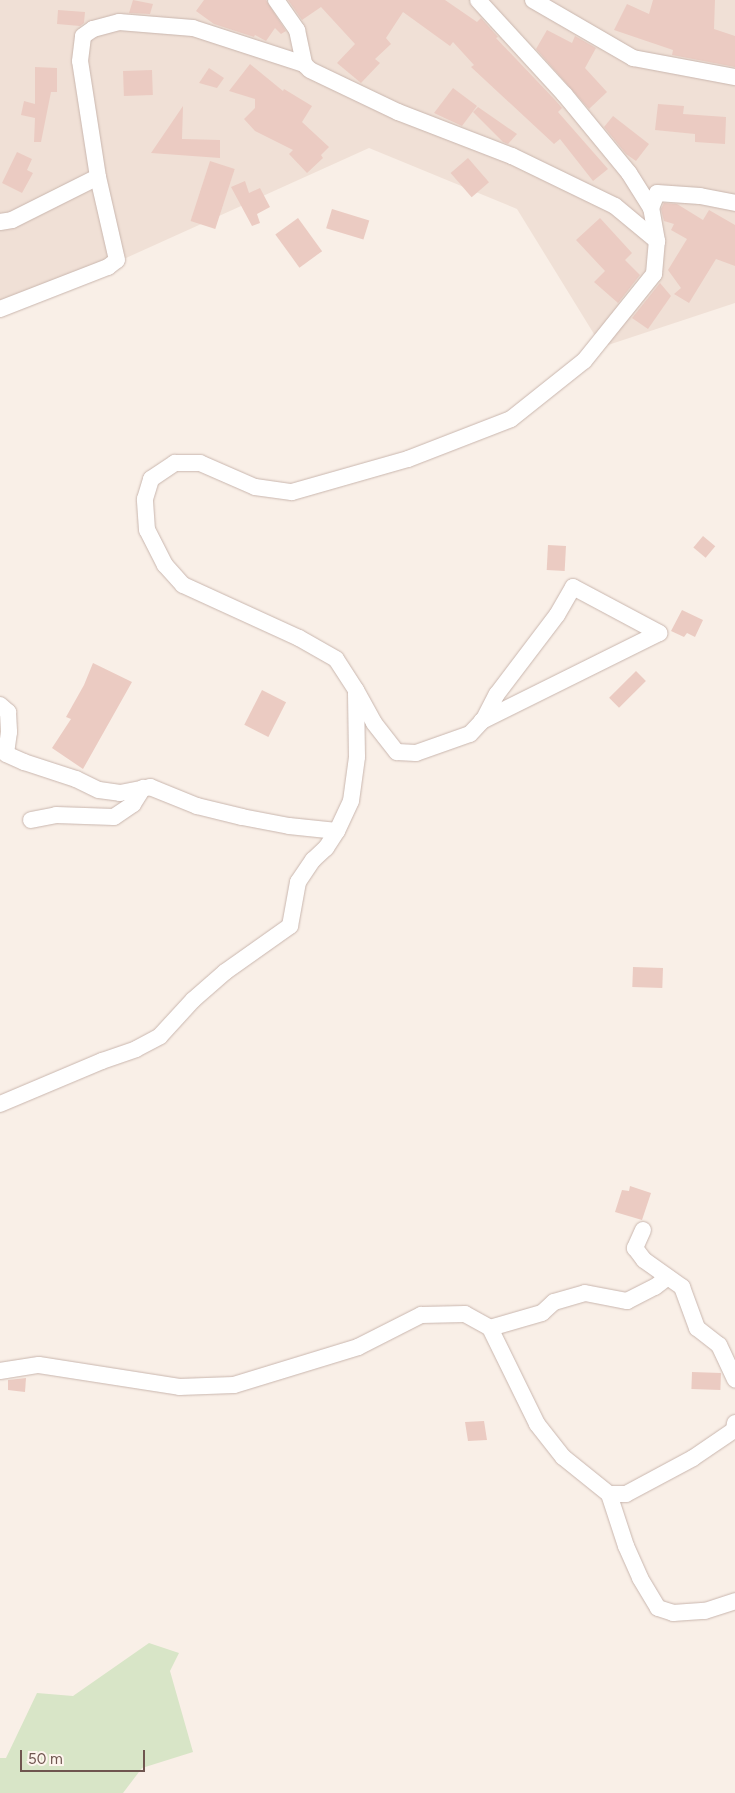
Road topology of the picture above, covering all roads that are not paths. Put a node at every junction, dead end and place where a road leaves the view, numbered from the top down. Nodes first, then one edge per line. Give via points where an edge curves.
1 (276, 0) edge
2 (478, 0) edge
3 (533, 0) edge
4 (304, 64) junction
5 (735, 76) edge
6 (98, 177) junction
7 (735, 203) edge
8 (651, 208) junction
9 (0, 222) edge
10 (657, 241) junction
11 (0, 309) edge
12 (356, 690) junction
13 (0, 705) edge
14 (482, 721) junction
15 (143, 788) junction
16 (31, 820) dead end
17 (337, 831) junction
18 (0, 1104) edge
19 (643, 1230) dead end
20 (668, 1277) junction
21 (490, 1328) junction
22 (0, 1371) edge
23 (735, 1379) edge
24 (735, 1422) edge
25 (609, 1494) junction
26 (735, 1600) edge

1 - 4 street via 297,30
2 - 8 street via 564,94 629,173
3 - 5 street via 633,58
4 - 6 street via 193,28 118,22 93,29 84,36 80,61
4 - 10 street via 310,70 398,112 512,156 615,206
6 - 9 street via 12,220
6 - 11 street via 117,260
7 - 8 street via 657,193
8 - 10 street
10 - 12 street via 654,274 584,361 511,420 408,459 292,492 255,487 200,463 175,463 151,479 145,499 147,530 165,565 183,585 336,659
12 - 14 street via 374,723 397,752 416,753 462,737 470,734
12 - 17 street via 357,757 351,801
13 - 15 street via 8,712 6,754 99,790 120,793
14 - 14 street via 497,694 557,615 573,587 659,633
15 - 16 street via 133,804 114,817 56,815
15 - 17 street via 150,787 197,806 242,817
17 - 18 street via 298,882 290,926 225,972 160,1036 136,1049 102,1060
19 - 20 street via 635,1248 644,1260
20 - 21 street via 627,1301 586,1293 554,1302 542,1313
20 - 23 street via 682,1286 698,1328 719,1345
21 - 22 street via 465,1314 421,1315 358,1347 234,1385 179,1387 40,1366
21 - 25 street via 537,1424 562,1457
24 - 25 street via 734,1430 693,1458 626,1494
25 - 26 street via 629,1554 658,1608 673,1613 705,1611

